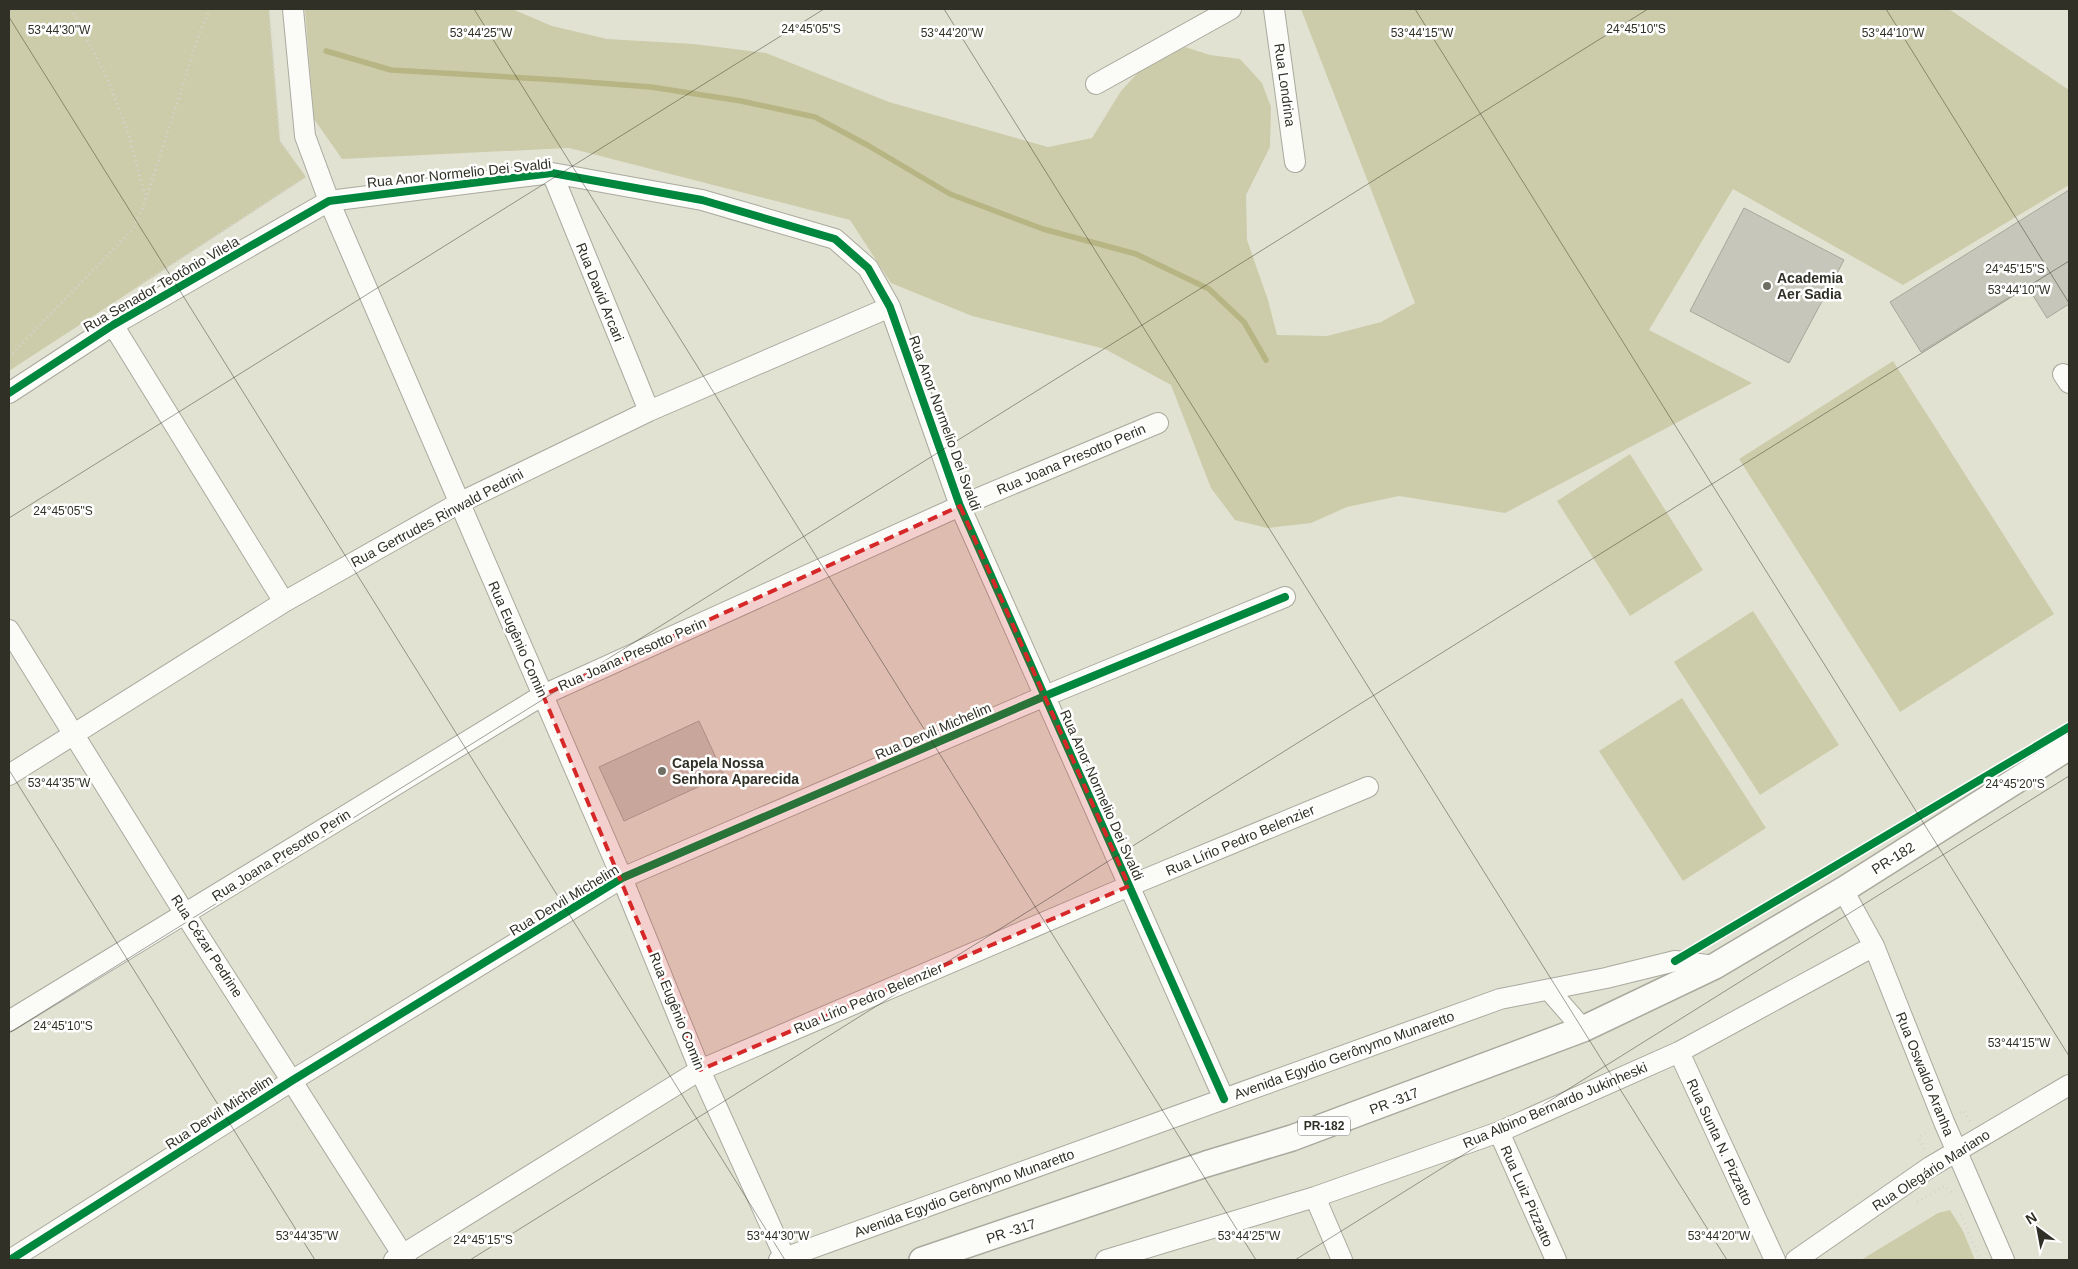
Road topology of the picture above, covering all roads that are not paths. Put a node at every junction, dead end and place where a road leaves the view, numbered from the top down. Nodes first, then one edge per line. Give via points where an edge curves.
1 (293, 9) edge
2 (1231, 9) edge
3 (1274, 9) edge
4 (1096, 84) dead end
5 (1295, 162) dead end
6 (552, 173) junction
7 (329, 201) junction
8 (890, 307) junction
9 (113, 325) junction
10 (9, 393) edge
11 (649, 412) junction
12 (1158, 423) dead end
13 (459, 503) junction
14 (960, 506) junction
15 (1285, 597) dead end
16 (284, 602) junction
17 (9, 630) edge
18 (543, 695) junction
19 (1045, 696) junction
20 (74, 734) junction
21 (2069, 748) edge
22 (9, 775) edge
23 (1368, 787) dead end
24 (622, 878) junction
25 (1129, 886) junction
26 (1843, 890) junction
27 (186, 914) junction
28 (1874, 946) junction
29 (1715, 966) junction
30 (1549, 990) junction
31 (9, 1021) edge
32 (1583, 1029) junction
33 (1679, 1052) junction
34 (700, 1070) junction
35 (293, 1080) junction
36 (2069, 1086) edge
37 (1224, 1099) junction
38 (1498, 1132) junction
39 (1957, 1152) junction
40 (1314, 1197) junction
41 (401, 1258) edge
42 (784, 1259) edge
43 (1115, 1259) edge
44 (10, 1260) edge
45 (922, 1260) edge
46 (1342, 1260) edge
47 (1556, 1260) edge
48 (1775, 1260) edge
49 (1796, 1260) edge
50 (2004, 1260) edge

1 - 7 street, Rua Eugênio Comin via 305,136
2 - 4 street
3 - 5 street, Rua Londrina
6 - 7 street, Rua Anor Normelio Dei Svaldi
6 - 8 street, Rua Anor Normelio Dei Svaldi via 702,200 836,239 868,268
6 - 11 street, Rua David Arcari
7 - 9 street, Rua Senador Teotônio Vilela
7 - 13 street, Rua Eugênio Comin
8 - 11 street, Rua Gertrudes Rinwald Pedrini
8 - 14 street, Rua Anor Normelio Dei Svaldi
9 - 10 street, Rua Senador Teotônio Vilela
9 - 16 street
11 - 13 street, Rua Gertrudes Rinwald Pedrini
12 - 14 street, Rua Joana Presotto Perin
13 - 16 street, Rua Gertrudes Rinwald Pedrini
13 - 18 street, Rua Eugênio Comin
14 - 18 street, Rua Joana Presotto Perin
14 - 19 street, Rua Anor Normelio Dei Svaldi
15 - 19 street, Rua Dervil Michelim
16 - 20 street, Rua Gertrudes Rinwald Pedrini
17 - 20 street, Rua Cézar Pedrine
18 - 24 street, Rua Eugênio Comin
18 - 27 street, Rua Joana Presotto Perin
19 - 24 street, Rua Dervil Michelim
19 - 25 street, Rua Anor Normelio Dei Svaldi
20 - 22 street, Rua Gertrudes Rinwald Pedrini
20 - 27 street, Rua Cézar Pedrine
21 - 26 main road, PR-182 / PR-182
23 - 25 street, Rua Lírio Pedro Belenzier
24 - 34 street, Rua Eugênio Comin
24 - 35 street, Rua Dervil Michelim
25 - 34 street, Rua Lírio Pedro Belenzier
25 - 37 street, Rua Anor Normelio Dei Svaldi
26 - 28 street, Rua Oswaldo Aranha
26 - 29 main road, PR-182 / PR-182
27 - 31 street, Rua Joana Presotto Perin
27 - 35 street, Rua Cézar Pedrine
28 - 33 street, Rua Albino Bernardo Jukinheski
28 - 39 street, Rua Oswaldo Aranha
29 - 30 street, Avenida Egydio Gerônymo Munaretto via 1675,961
29 - 32 main road, PR -317 / PR-182
30 - 32 street
30 - 37 street, Avenida Egydio Gerônymo Munaretto via 1500,999
32 - 45 main road, PR -317 / PR-182 via 1292,1138
33 - 38 street, Rua Albino Bernardo Jukinheski
33 - 48 street, Rua Sunta N. Pizzatto
34 - 41 street, Rua Lírio Pedro Belenzier
34 - 42 street, Rua Eugênio Comin
35 - 41 street, Rua Cézar Pedrine
35 - 44 street, Rua Dervil Michelim
36 - 39 street, Rua Olegário Mariano
37 - 42 street, Avenida Egydio Gerônymo Munaretto
38 - 40 street, Rua Albino Bernardo Jukinheski
38 - 47 street, Rua Luiz Pizzatto
39 - 49 street, Rua Olegário Mariano via 1930,1167
39 - 50 street, Rua Oswaldo Aranha
40 - 43 street, Rua Albino Bernardo Jukinheski
40 - 46 street

